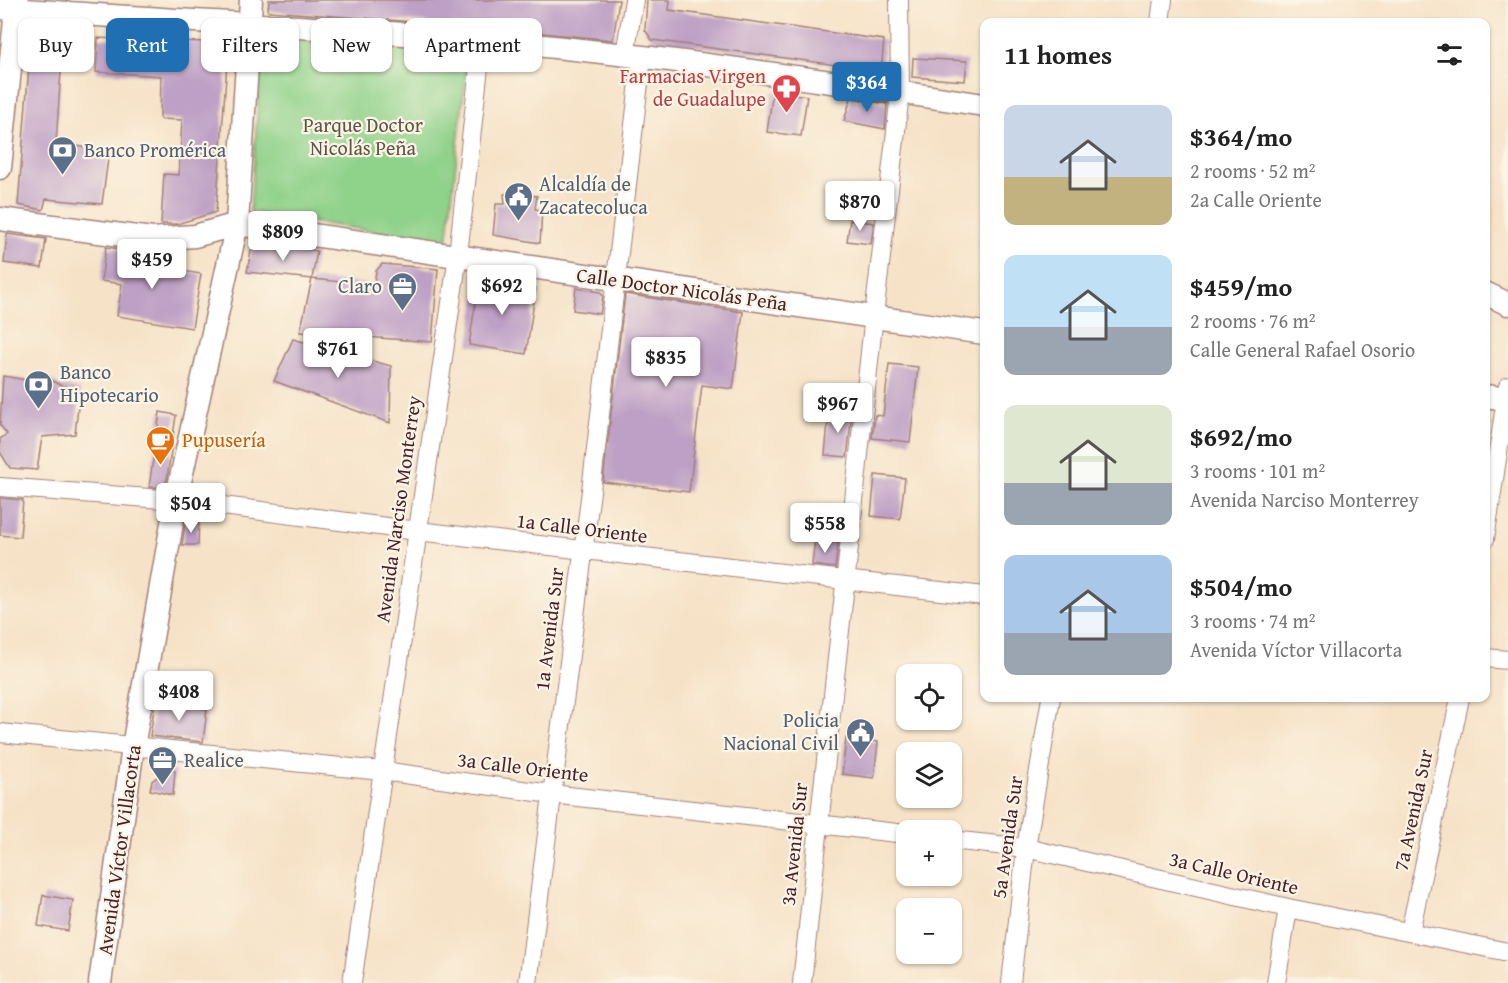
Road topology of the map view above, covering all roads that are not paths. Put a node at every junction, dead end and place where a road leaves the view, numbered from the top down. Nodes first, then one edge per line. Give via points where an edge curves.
1 (634, 0) edge
2 (899, 0) edge
3 (1163, 0) edge
4 (11, 6) edge
5 (250, 11) edge
6 (1161, 18) edge
7 (404, 30) edge
8 (542, 46) edge
9 (633, 56) junction
10 (478, 72) edge
11 (900, 92) junction
12 (980, 104) edge
13 (0, 168) edge
14 (0, 219) edge
15 (237, 224) junction
16 (458, 255) junction
17 (617, 280) junction
18 (1490, 295) edge
19 (1508, 304) edge
20 (874, 315) junction
21 (980, 332) edge
22 (1501, 395) edge
23 (0, 487) edge
24 (1490, 494) edge
25 (176, 500) junction
26 (418, 531) junction
27 (582, 551) junction
28 (847, 580) junction
29 (980, 596) edge
30 (1490, 658) edge
31 (1508, 660) edge
32 (1050, 702) edge
33 (1459, 702) edge
34 (0, 733) edge
35 (133, 747) junction
36 (382, 771) junction
37 (551, 794) junction
38 (819, 824) junction
39 (896, 833) edge
40 (962, 841) edge
41 (1026, 849) junction
42 (1288, 908) junction
43 (1410, 932) junction
44 (1508, 952) edge
45 (100, 983) edge
46 (352, 983) edge
47 (528, 983) edge
48 (802, 983) edge
49 (1011, 983) edge
50 (1276, 983) edge

1 - 9 street, 1a Avenida Sur
2 - 11 street, 3a Avenida Sur
3 - 6 street
4 - 5 main road
4 - 13 main road
5 - 7 main road
5 - 15 main road, Avenida Víctor Villacorta
8 - 9 main road
9 - 11 main road
9 - 17 street, 1a Avenida Sur
10 - 16 street, Avenida Narciso Monterrey
11 - 12 main road
11 - 20 street, 3a Avenida Sur
14 - 15 main road via 152,239 195,236
15 - 16 main road, Calle Doctor Nicolás Peña
15 - 25 main road, Avenida Víctor Villacorta
16 - 17 main road, Calle Doctor Nicolás Peña
16 - 26 street, Avenida Narciso Monterrey
17 - 20 main road, Calle Doctor Nicolás Peña
17 - 27 street, 1a Avenida Sur
18 - 19 main road
20 - 21 main road, Calle Doctor Nicolás Peña
20 - 28 street, 3a Avenida Sur
22 - 24 street
23 - 25 street, 1a Calle Oriente
25 - 26 street, 1a Calle Oriente
25 - 35 main road, Avenida Víctor Villacorta
26 - 27 street, 1a Calle Oriente
26 - 36 street, Avenida Narciso Monterrey
27 - 28 street, 1a Calle Oriente
27 - 37 street, 1a Avenida Sur
28 - 29 street, 1a Calle Oriente
28 - 38 street, 3a Avenida Sur
30 - 31 street
32 - 41 street, 5a Avenida Sur
33 - 43 street, 7a Avenida Sur
34 - 35 street, 3a Calle Oriente
35 - 36 street, 3a Calle Oriente
35 - 45 main road, Avenida Víctor Villacorta
36 - 37 street, 3a Calle Oriente
36 - 46 street, Avenida Narciso Monterrey
37 - 38 street, 3a Calle Oriente
37 - 47 street, 1a Avenida Sur
38 - 39 street, 3a Calle Oriente
38 - 48 street, 3a Avenida Sur
40 - 41 street, 3a Calle Oriente
41 - 42 street, 3a Calle Oriente
41 - 49 street, 5a Avenida Sur
42 - 43 street, 3a Calle Oriente
42 - 50 street
43 - 44 street, 3a Calle Oriente

